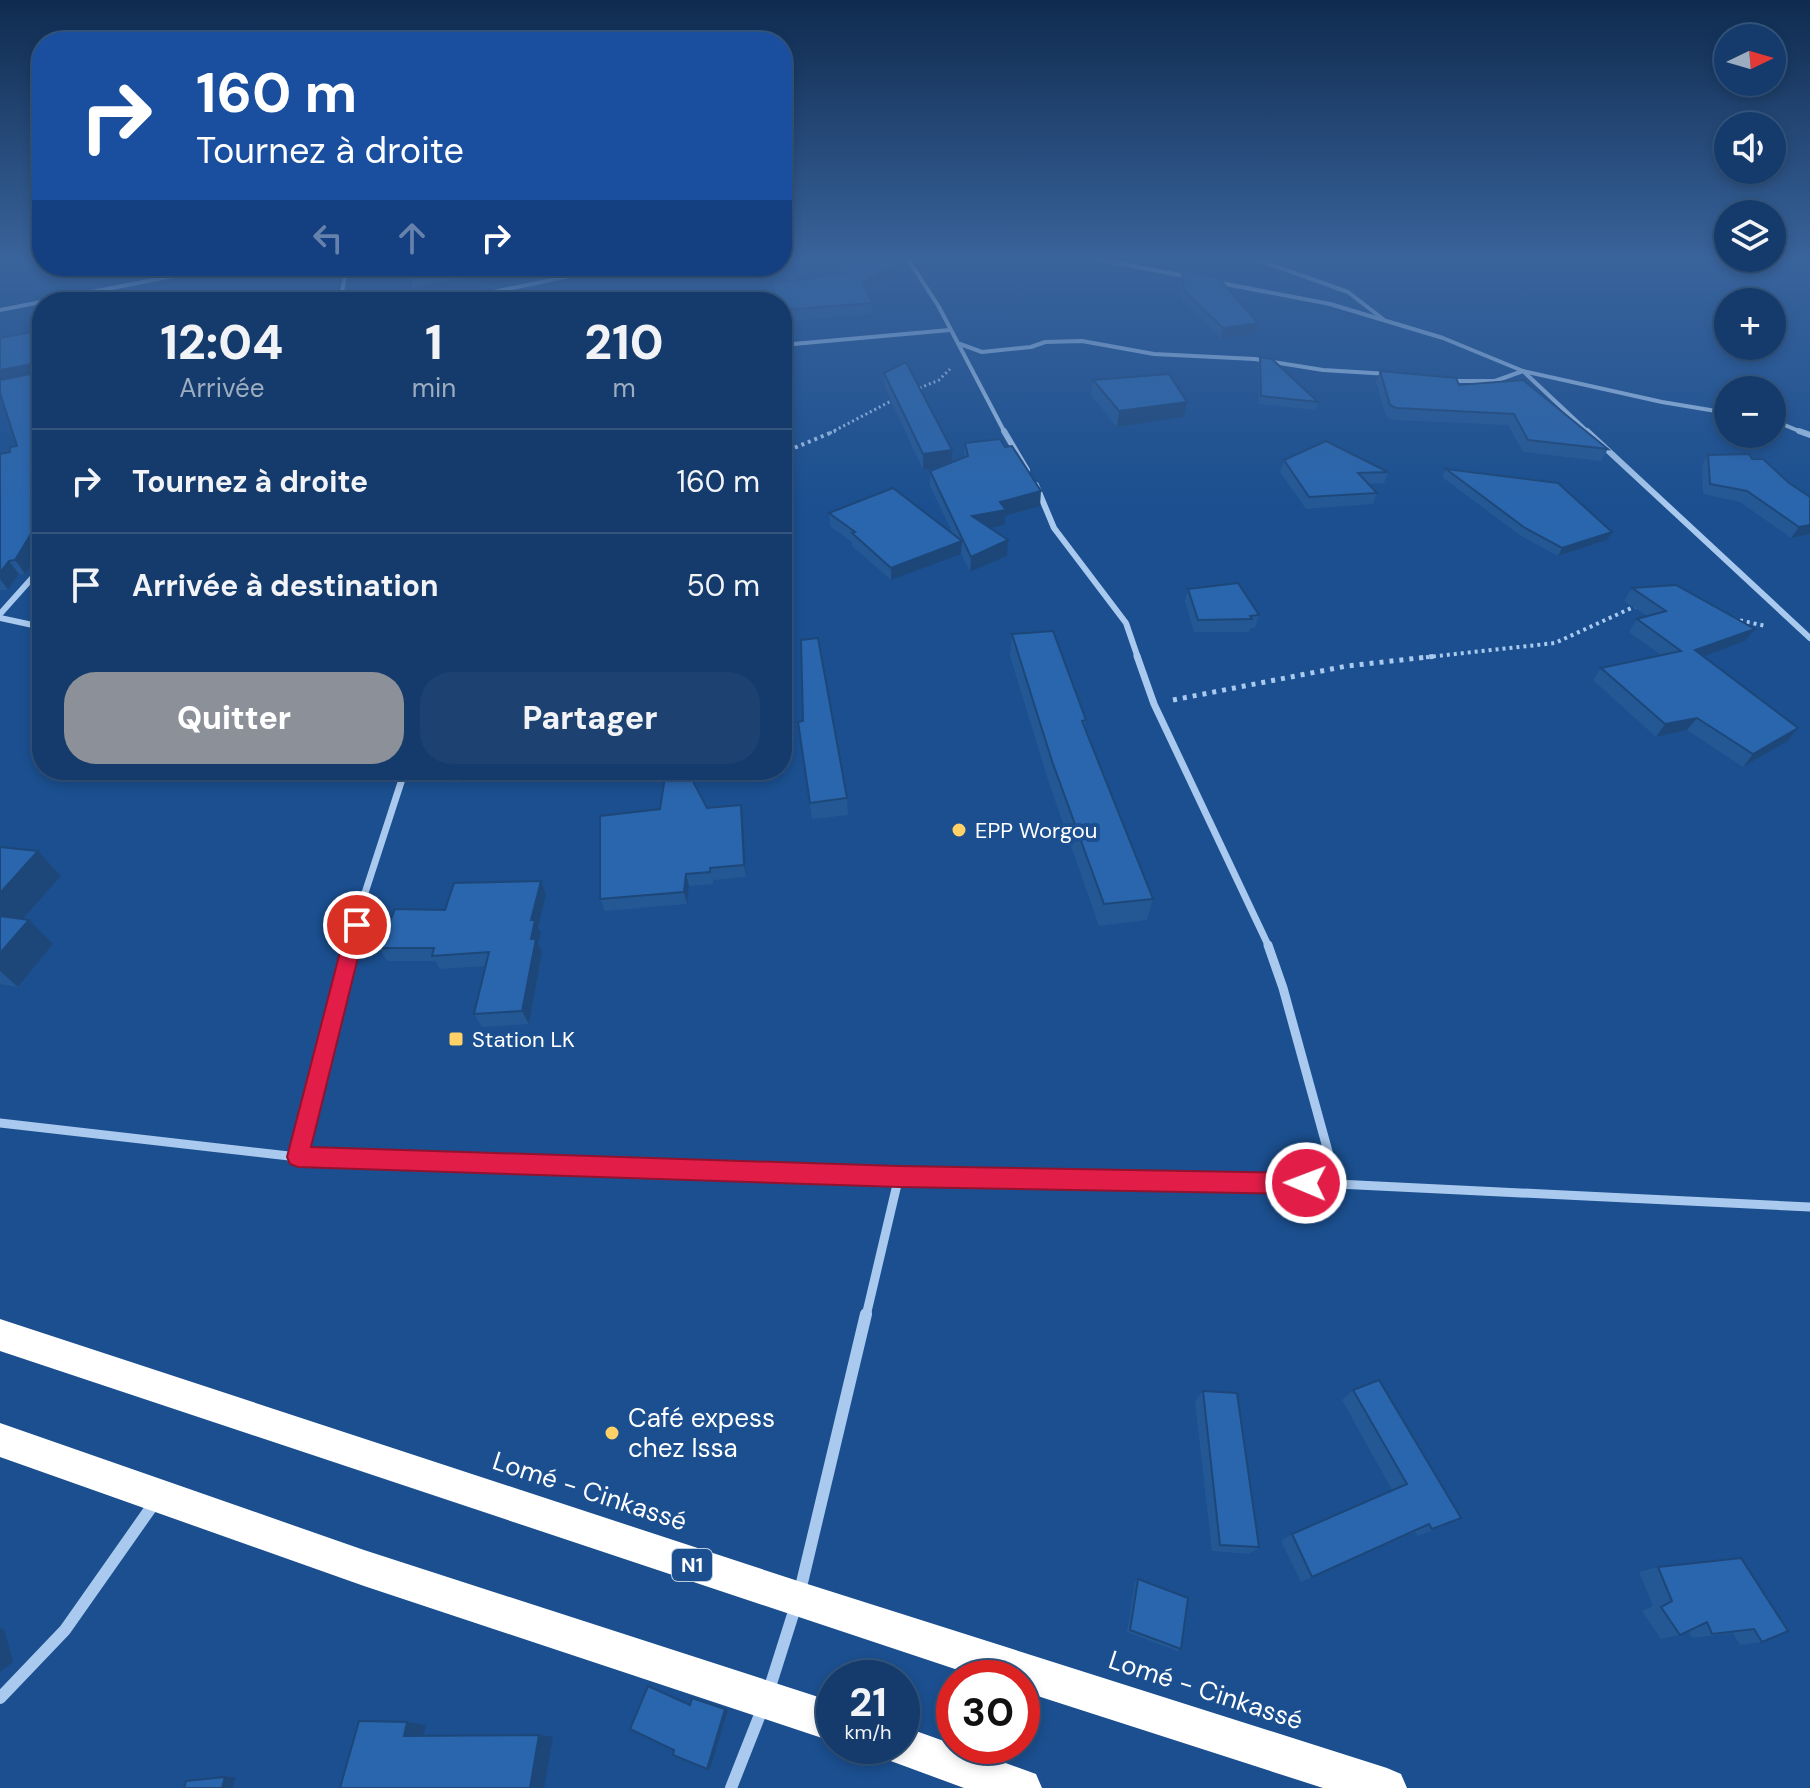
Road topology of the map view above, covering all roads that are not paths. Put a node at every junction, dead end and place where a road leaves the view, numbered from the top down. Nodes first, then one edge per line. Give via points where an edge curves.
1 (844, 339) edge
2 (957, 339) edge
3 (1446, 339) edge
4 (792, 344) edge
5 (960, 344) junction
6 (1523, 371) junction
7 (1394, 375) edge
8 (1446, 381) edge
9 (1714, 411) edge
10 (1786, 426) edge
11 (1810, 435) edge
12 (32, 579) edge
13 (0, 616) edge
14 (32, 624) edge
15 (1808, 637) edge
16 (402, 780) edge
17 (0, 1123) edge
18 (298, 1157) junction
19 (899, 1176) junction
20 (1337, 1184) junction
21 (1810, 1207) edge
22 (0, 1335) edge
23 (0, 1440) edge
24 (160, 1494) junction
25 (798, 1600) junction
26 (0, 1698) edge
27 (766, 1698) junction
28 (816, 1716) edge
29 (920, 1752) edge
30 (731, 1788) edge
31 (1022, 1788) edge
32 (1387, 1788) edge

1 - 4 street
2 - 5 street
3 - 6 street
5 - 7 street via 982,352 1082,341 1154,354
5 - 20 street via 982,394 1041,492 1054,528 1126,623 1154,704 1265,936
6 - 8 street via 1495,381
6 - 9 street
6 - 15 street
10 - 11 street
12 - 13 street
13 - 14 street
16 - 18 street via 364,896
17 - 18 street
18 - 19 street
19 - 20 street
19 - 25 street
20 - 21 street
22 - 25 highway, Lomé - Cinkassé / N1
23 - 24 highway
24 - 26 street via 113,1569
24 - 27 highway via 364,1568
25 - 27 street
25 - 32 highway, Lomé - Cinkassé / N1
27 - 28 highway
27 - 30 street
29 - 31 highway

